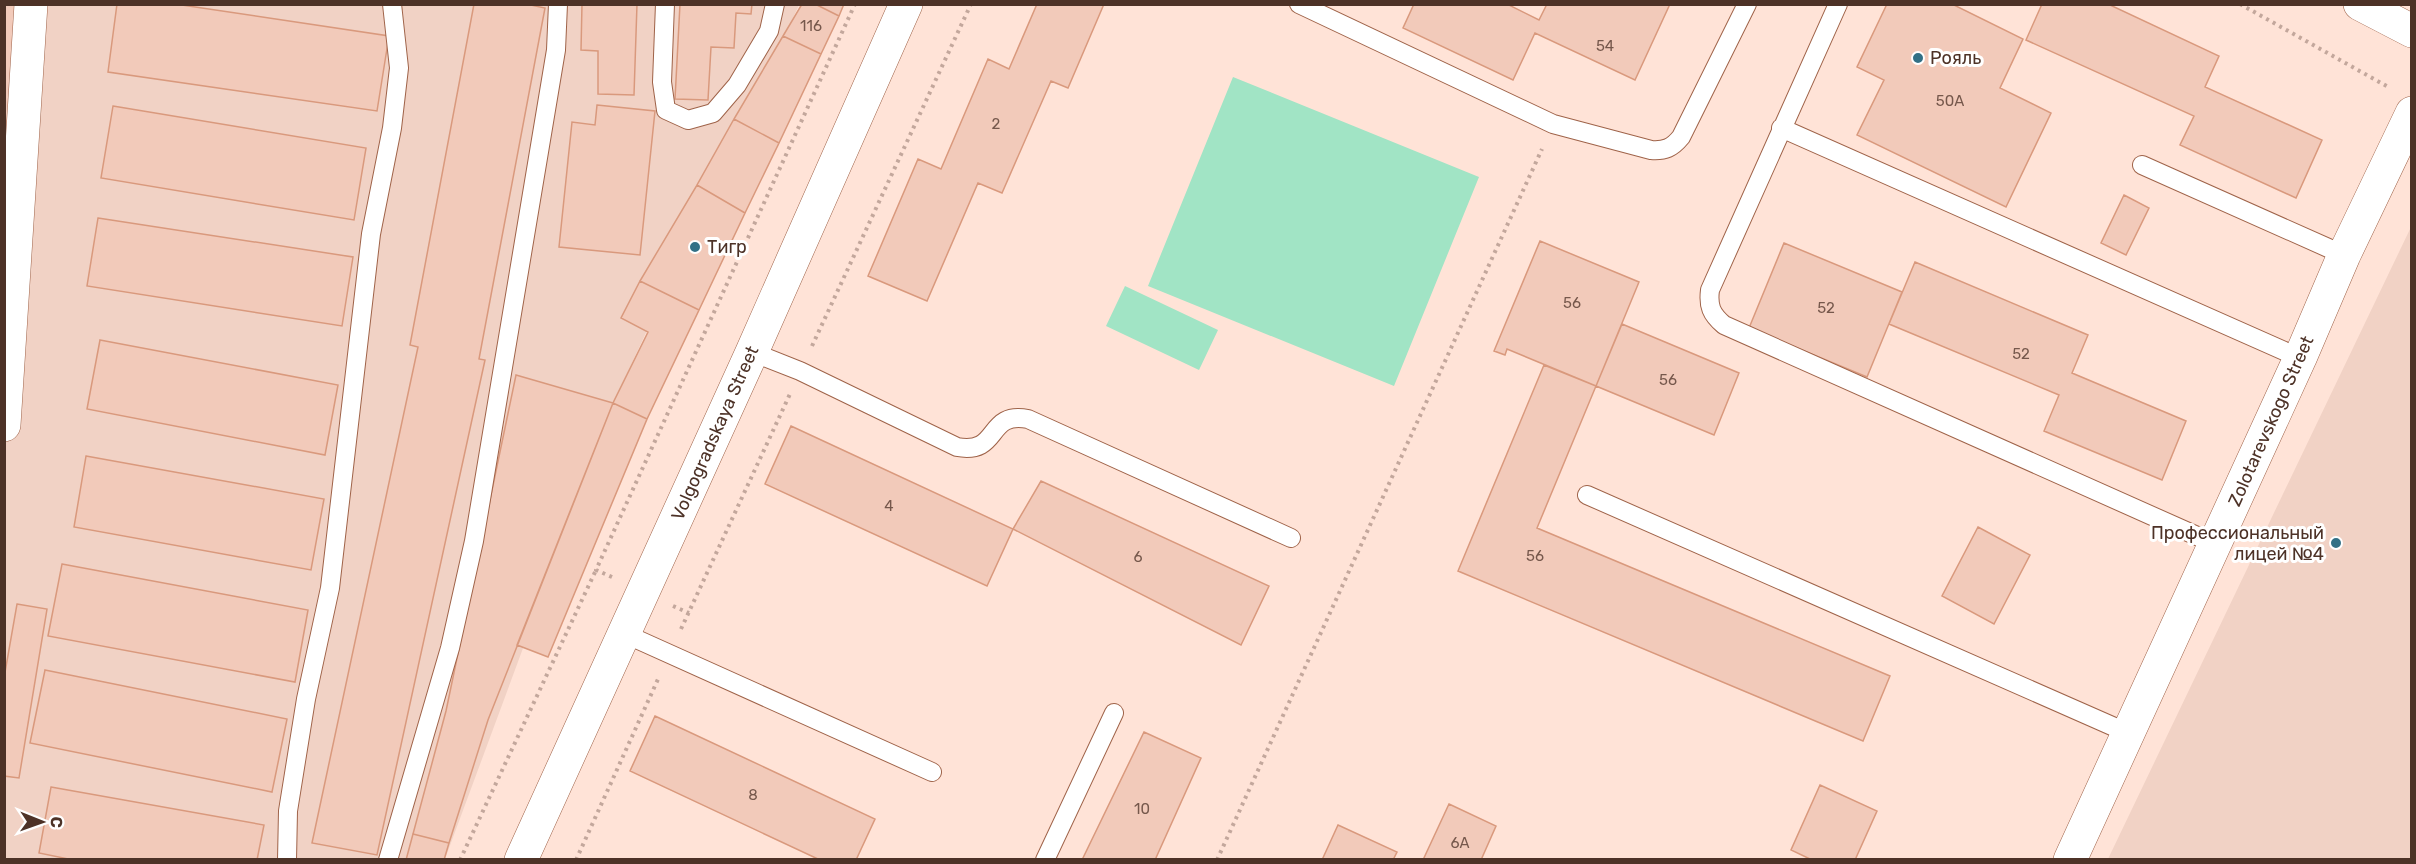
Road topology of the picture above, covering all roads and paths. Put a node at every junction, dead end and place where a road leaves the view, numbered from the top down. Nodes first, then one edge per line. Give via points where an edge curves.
1 (31, 4) edge
2 (392, 4) edge
3 (558, 4) edge
4 (665, 4) edge
5 (775, 4) edge
6 (855, 4) edge
7 (906, 4) edge
8 (970, 4) edge
9 (1299, 4) edge
10 (1747, 4) edge
11 (1838, 4) edge
12 (2240, 4) edge
13 (2360, 4) edge
14 (2412, 31) edge
15 (2403, 102) edge
16 (1553, 124) junction
17 (1781, 128) junction
18 (2142, 165) dead end
19 (2344, 255) junction
20 (752, 352) junction
21 (2300, 358) junction
22 (800, 371) junction
23 (4, 425) edge
24 (1587, 495) dead end
25 (1291, 538) dead end
26 (2215, 544) junction
27 (596, 570) junction
28 (643, 591) junction
29 (688, 613) junction
30 (623, 633) junction
31 (670, 654) junction
32 (1114, 713) dead end
33 (2128, 733) junction
34 (932, 772) dead end
35 (287, 860) edge
36 (387, 860) edge
37 (460, 860) edge
38 (521, 860) edge
39 (576, 860) edge
40 (1045, 860) edge
41 (1217, 860) edge
42 (2070, 860) edge

1 - 23 street
2 - 35 lane via 399,68 392,128 371,234 330,588 306,699 288,811
3 - 36 lane via 556,50 474,541 450,648
4 - 5 lane via 662,82 666,110 688,120 713,113 737,85 770,31
6 - 27 path
7 - 20 street, Volgogradskaya Street
8 - 22 path
9 - 16 lane
10 - 16 lane via 1674,146 1663,151 1651,150
11 - 17 lane
12 - 15 path
13 - 14 street
15 - 19 street, Zolotarevskogo Street
16 - 41 path
17 - 21 lane
17 - 26 lane via 1710,290 1708,303 1713,316 1724,325
18 - 19 lane
19 - 21 street, Zolotarevskogo Street
20 - 22 lane
20 - 28 street, Volgogradskaya Street
21 - 26 street, Zolotarevskogo Street
22 - 25 lane via 970,450 983,446 1003,421 1015,417 1028,419
22 - 29 path
24 - 33 lane
26 - 33 street, Zolotarevskogo Street
27 - 28 path
27 - 37 path
28 - 29 path
28 - 30 street, Volgogradskaya Street
29 - 31 path
30 - 31 lane
30 - 38 street, Volgogradskaya Street
31 - 34 lane
31 - 39 path
32 - 40 lane
33 - 42 street, Zolotarevskogo Street

